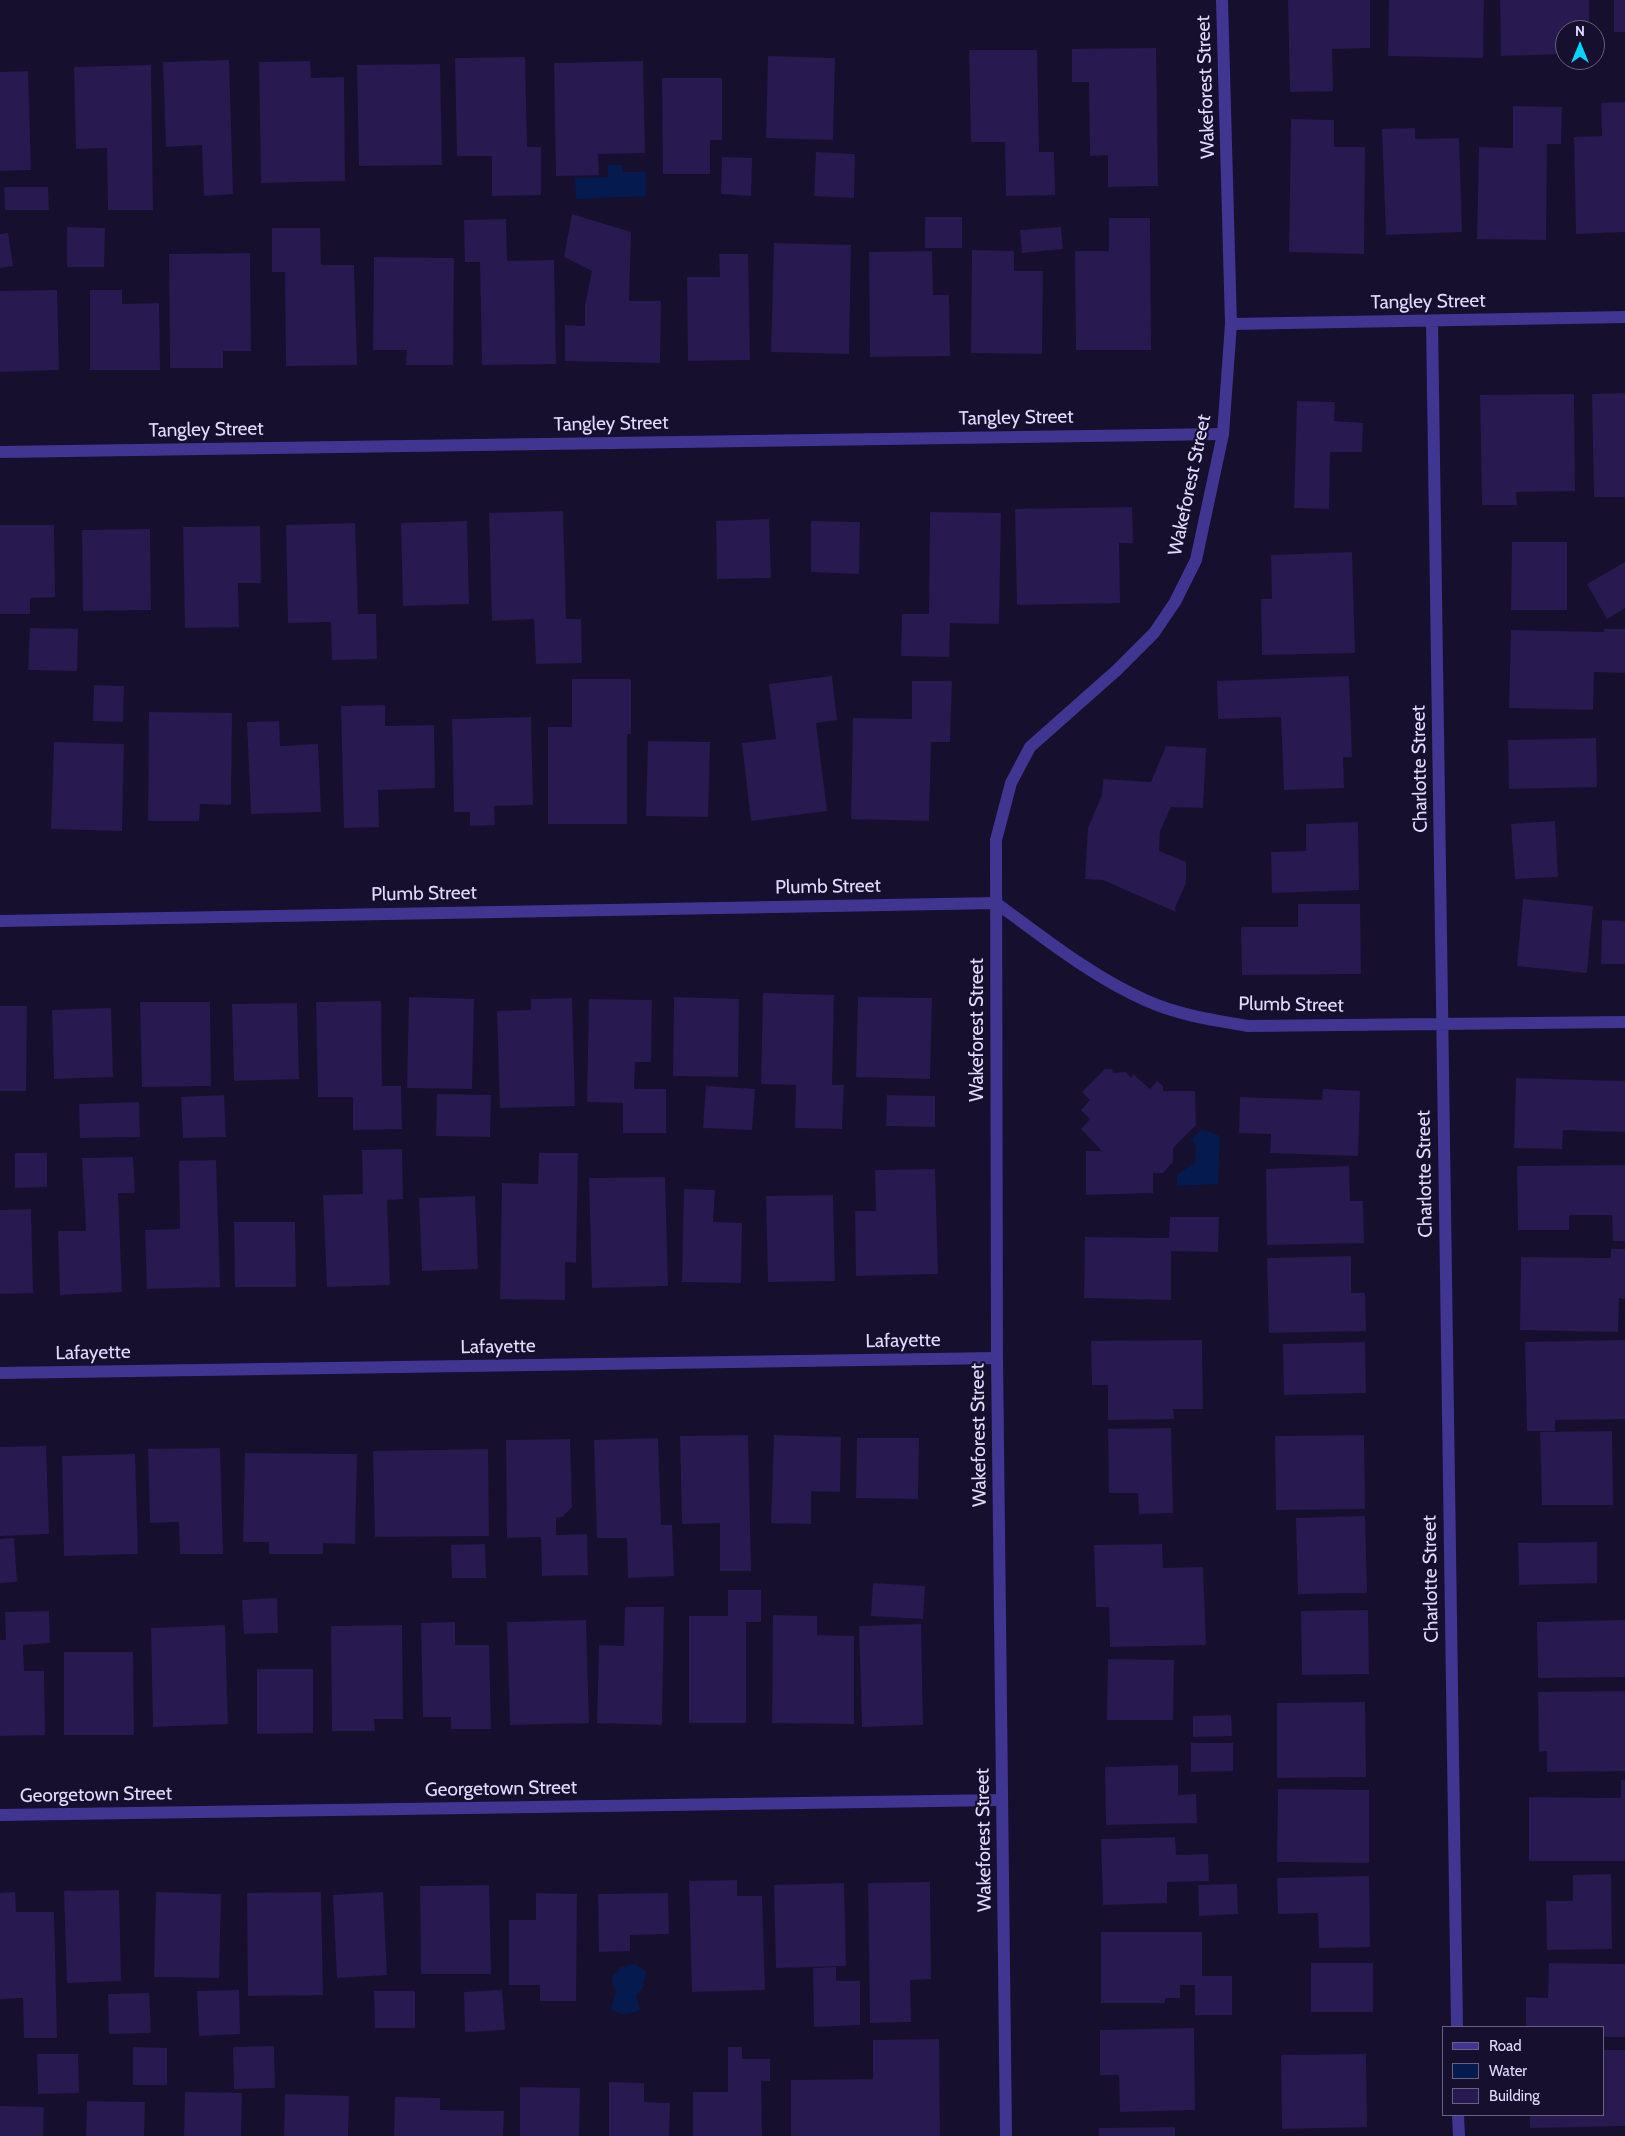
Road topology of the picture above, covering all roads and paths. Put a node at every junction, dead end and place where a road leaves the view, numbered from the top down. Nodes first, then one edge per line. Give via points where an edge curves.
1 (1222, 0) edge
2 (1625, 317) edge
3 (1432, 321) junction
4 (1231, 324) junction
5 (1223, 434) junction
6 (0, 452) edge
7 (996, 903) junction
8 (0, 921) edge
9 (1625, 1022) edge
10 (1442, 1024) junction
11 (997, 1358) junction
12 (0, 1373) edge
13 (1002, 1800) junction
14 (0, 1816) edge
15 (1457, 2026) edge
16 (1458, 2116) edge
17 (1006, 2136) edge
18 (1458, 2136) edge

1 - 4 street, Wakeforest Street
2 - 3 street, Tangley Street
3 - 4 street, Tangley Street
3 - 10 street, Charlotte Street
4 - 5 street, Wakeforest Street
5 - 6 street, Tangley Street
5 - 7 street, Wakeforest Street via 1196,560 1174,602 1154,633 1030,747 1011,783 996,840
7 - 8 street, Plumb Street
7 - 10 street, Plumb Street via 1087,968 1145,1000 1194,1017 1248,1026
7 - 11 street, Wakeforest Street
9 - 10 street, Plumb Street
10 - 15 street, Charlotte Street
11 - 12 street, Lafayette
11 - 13 street, Wakeforest Street
13 - 14 street, Georgetown Street
13 - 17 street, Wakeforest Street
16 - 18 street

